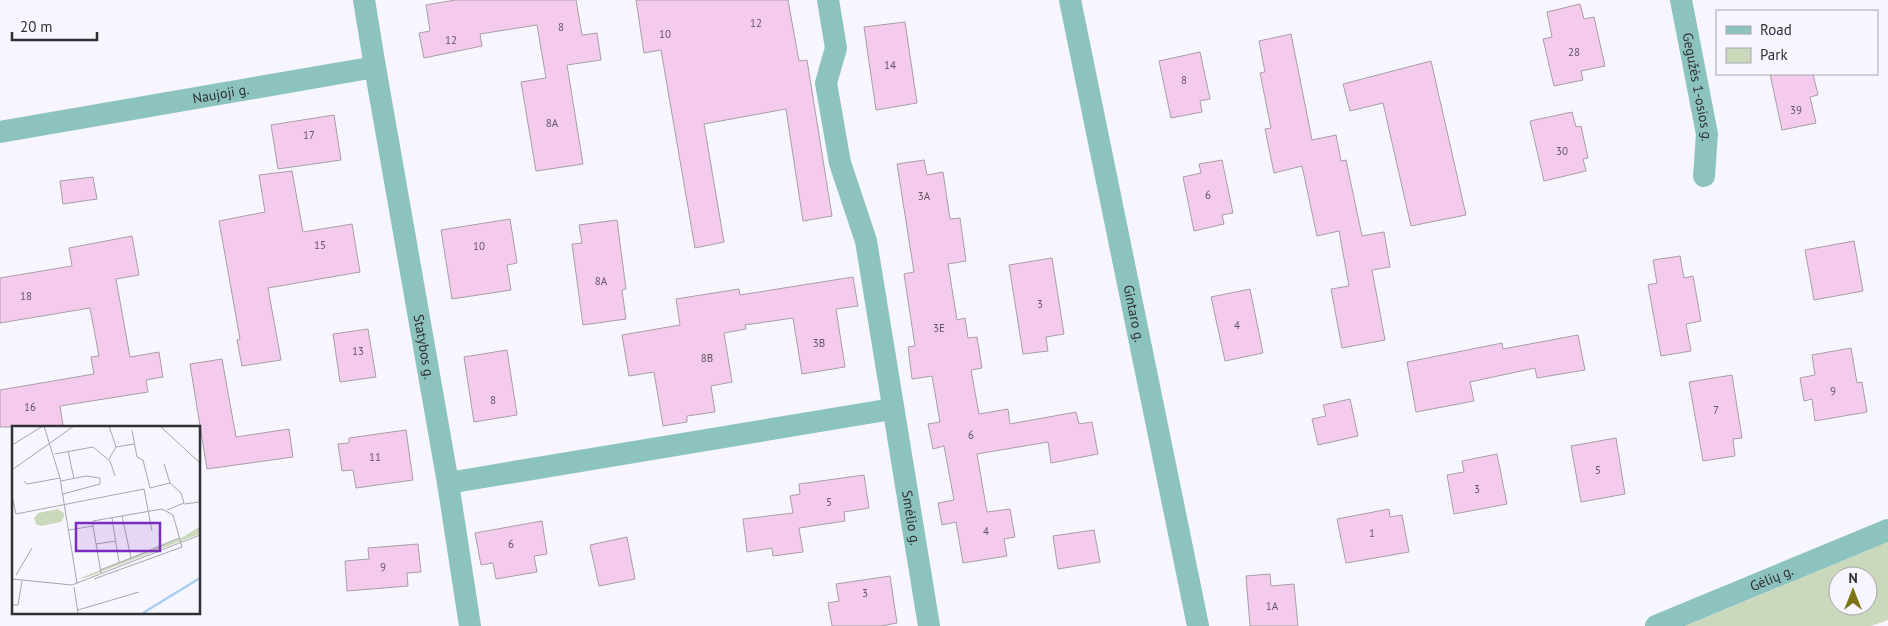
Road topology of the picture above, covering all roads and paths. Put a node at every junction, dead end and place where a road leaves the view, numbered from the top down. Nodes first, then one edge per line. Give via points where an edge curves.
1 (364, 0) edge
2 (828, 0) edge
3 (1070, 0) edge
4 (1681, 0) edge
5 (375, 67) junction
6 (0, 132) edge
7 (1704, 176) dead end
8 (892, 409) junction
9 (448, 483) junction
10 (1888, 530) edge
11 (470, 626) edge
12 (929, 626) edge
13 (1198, 626) edge
14 (1656, 626) edge

1 - 5 street
2 - 8 street, Smėlio g. via 836,48 826,83 840,162 866,241
3 - 13 street, Gintaro g.
4 - 7 street, Gegužės 1-osios g. via 1707,134
5 - 6 street, Naujoji g.
5 - 9 street, Statybos g.
8 - 9 street
8 - 12 street, Smėlio g.
9 - 11 street, Statybos g.
10 - 14 street, Gėlių g.

